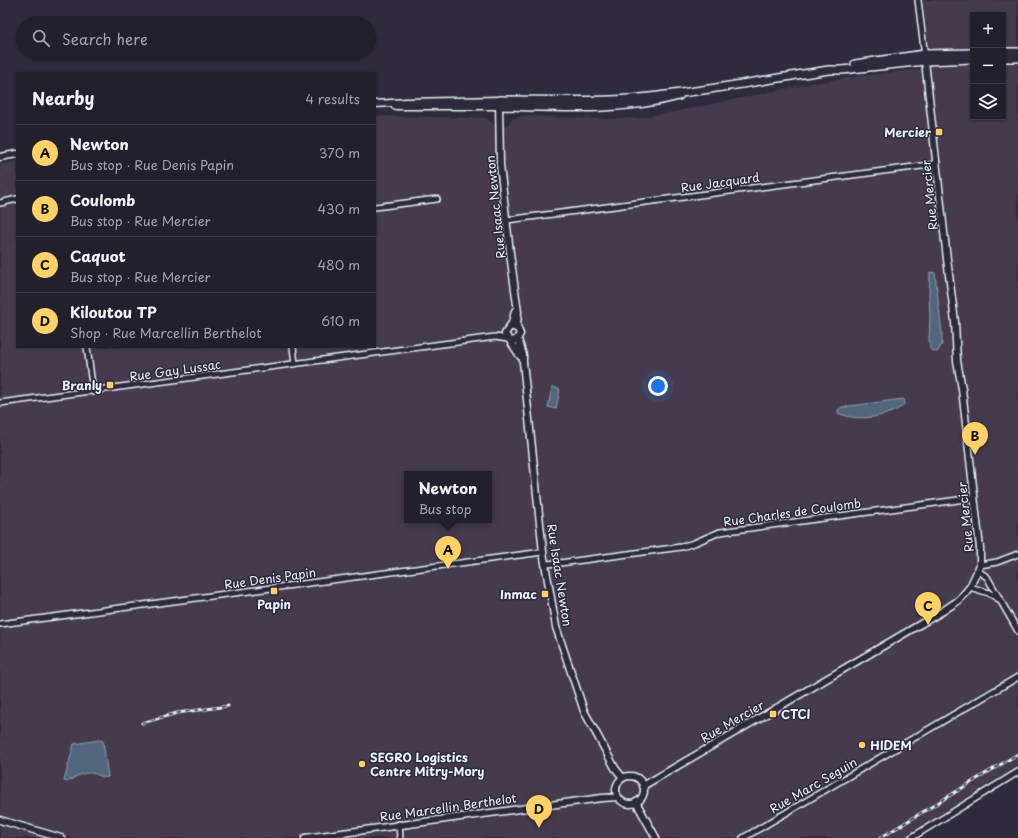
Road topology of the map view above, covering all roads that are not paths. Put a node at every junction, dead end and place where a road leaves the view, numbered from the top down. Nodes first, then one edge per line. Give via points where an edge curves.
1 (918, 0) edge
2 (1006, 52) edge
3 (1018, 52) edge
4 (970, 53) edge
5 (925, 58) junction
6 (1006, 58) edge
7 (1018, 58) edge
8 (970, 59) edge
9 (499, 103) junction
10 (376, 105) edge
11 (16, 154) edge
12 (0, 157) edge
13 (936, 164) junction
14 (16, 199) edge
15 (437, 199) dead end
16 (0, 203) edge
17 (376, 207) edge
18 (507, 220) junction
19 (517, 305) junction
20 (508, 329) junction
21 (518, 329) junction
22 (494, 337) junction
23 (518, 339) junction
24 (509, 340) junction
25 (87, 348) edge
26 (293, 348) edge
27 (522, 362) junction
28 (295, 364) junction
29 (93, 392) junction
30 (0, 403) edge
31 (973, 498) junction
32 (543, 552) junction
33 (1018, 554) edge
34 (545, 564) junction
35 (979, 568) junction
36 (970, 587) junction
37 (1001, 601) junction
38 (0, 624) edge
39 (1018, 631) edge
40 (1018, 677) edge
41 (1018, 772) edge
42 (623, 778) junction
43 (643, 786) junction
44 (618, 797) junction
45 (636, 802) junction
46 (0, 820) edge
47 (399, 824) junction
48 (61, 838) edge
49 (305, 838) edge
50 (400, 838) edge
51 (656, 838) edge
52 (743, 838) edge
53 (911, 838) edge

1 - 5 street
2 - 3 main road
4 - 5 main road
5 - 8 main road
5 - 9 main road via 860,63 702,90 635,105 602,107
5 - 13 street, Rue Mercier
6 - 7 main road
9 - 10 street
9 - 18 street, Rue Isaac Newton via 500,165
11 - 12 street
13 - 18 street, Rue Jacquard
13 - 31 street, Rue Mercier
14 - 16 street
15 - 17 street
18 - 19 street, Rue Isaac Newton
19 - 20 street, Rue Isaac Newton
19 - 21 street, Rue Isaac Newton
20 - 21 street
20 - 22 street, Rue Gay Lussac
20 - 24 street via 506,336
21 - 23 street
22 - 24 street, Rue Gay Lussac
22 - 28 street, Rue Gay Lussac
23 - 24 street
23 - 27 street, Rue Isaac Newton via 523,355
24 - 27 street, Rue Isaac Newton
25 - 29 street
26 - 28 street
27 - 32 street, Rue Isaac Newton
28 - 29 street, Rue Gay Lussac
29 - 30 street, Rue Gay Lussac
31 - 34 street, Rue Charles de Coulomb via 720,532 682,547
31 - 35 street, Rue Mercier via 980,548
32 - 34 street, Rue Isaac Newton
32 - 38 street, Rue Denis Papin
33 - 35 street
34 - 42 street, Rue Isaac Newton via 556,627 584,711
35 - 36 street, Rue Mercier
35 - 37 street
36 - 37 street
36 - 43 street, Rue Mercier via 959,600 943,612
37 - 39 street
40 - 52 street, Rue Marc Seguin
41 - 53 street
42 - 43 street via 632,777
42 - 44 street via 617,785
43 - 45 street via 643,794
44 - 45 street via 625,803
44 - 47 street, Rue Marcellin Berthelot
45 - 51 street
46 - 48 street
47 - 49 street, Rue Marcellin Berthelot
47 - 50 street

